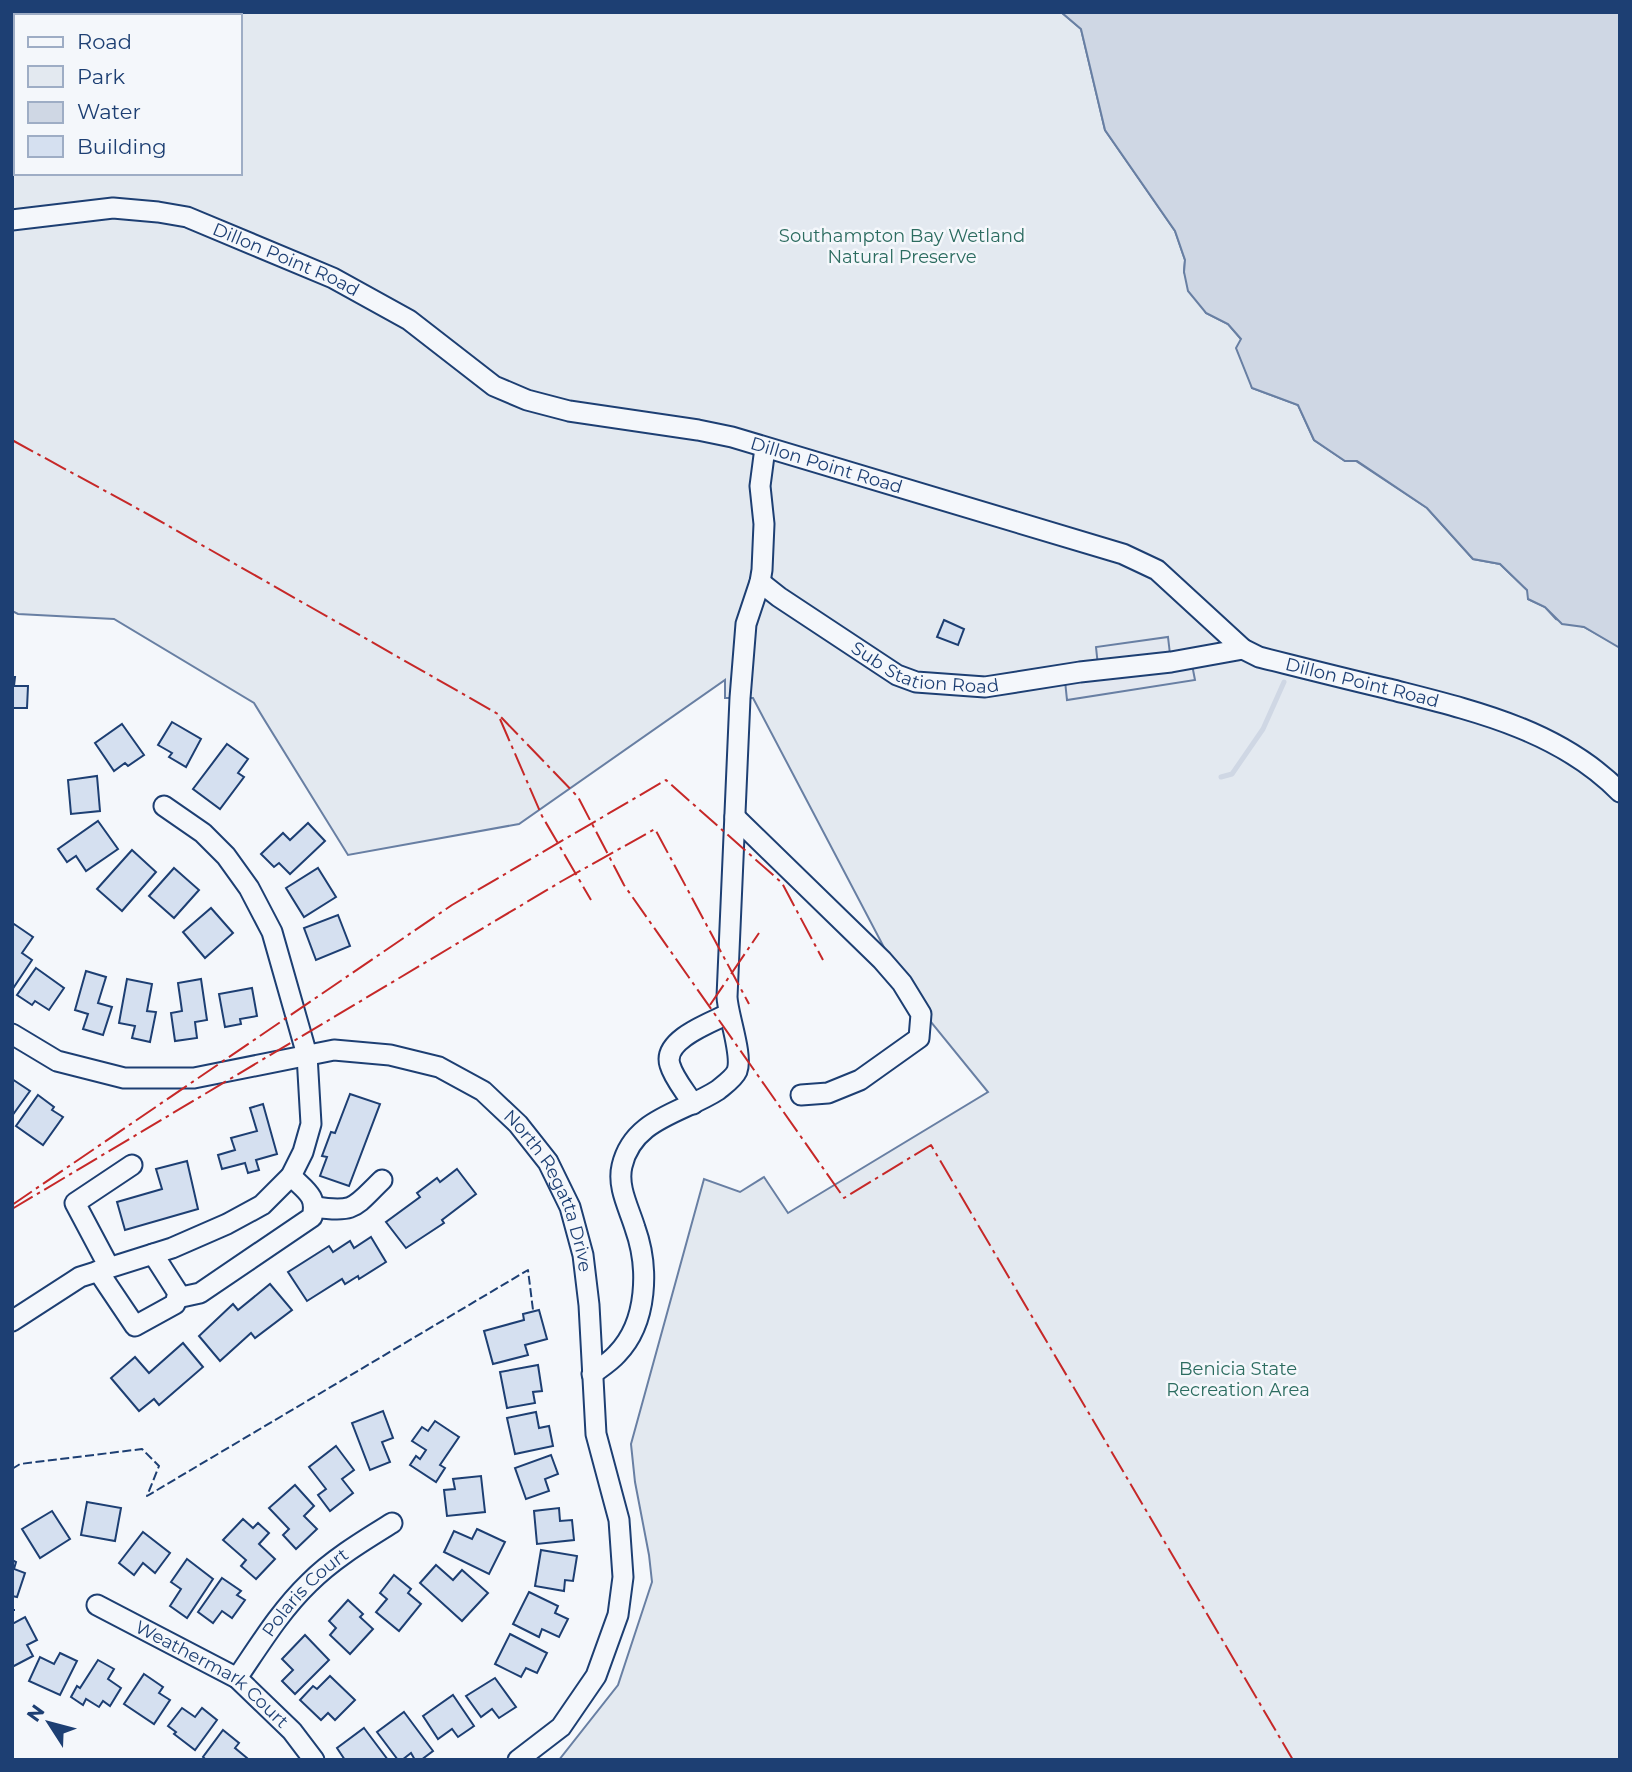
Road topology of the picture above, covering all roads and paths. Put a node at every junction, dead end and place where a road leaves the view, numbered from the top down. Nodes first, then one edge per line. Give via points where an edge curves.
1 (12, 220) edge
2 (765, 448) junction
3 (760, 582) junction
4 (1243, 649) junction
5 (1620, 792) edge
6 (164, 806) dead end
7 (735, 817) junction
8 (728, 1014) junction
9 (12, 1034) edge
10 (307, 1055) junction
11 (801, 1095) dead end
12 (692, 1104) junction
13 (132, 1165) dead end
14 (291, 1176) junction
15 (382, 1180) dead end
16 (315, 1206) junction
17 (153, 1254) junction
18 (104, 1269) junction
19 (177, 1298) junction
20 (12, 1321) edge
21 (592, 1374) junction
22 (392, 1523) dead end
23 (97, 1605) dead end
24 (237, 1678) junction
25 (314, 1760) edge
26 (518, 1760) edge

1 - 2 street, Dillon Point Road via 113,208 187,217 333,278 409,320 494,386 527,400 569,411 698,429
2 - 3 street via 760,486 764,524
2 - 4 street, Dillon Point Road via 1123,554 1157,570
3 - 4 street, Sub Station Road via 897,676 916,682 985,687
3 - 7 street via 746,624
4 - 5 street, Dillon Point Road via 1259,657 1452,704 1525,730 1560,746
6 - 10 street via 203,833 249,888 272,932
7 - 8 street
7 - 11 street via 881,960 921,1014 919,1038 860,1080 828,1093
8 - 12 street via 737,1044 737,1070 725,1085
8 - 12 street via 675,1043 670,1054 669,1064
9 - 10 street, North Regatta Drive via 57,1061 124,1078 194,1078
10 - 14 street via 311,1124
10 - 21 street, North Regatta Drive via 334,1050 439,1066 483,1091 518,1124 548,1162 570,1207 583,1255
12 - 21 street via 648,1124 631,1143 621,1167 622,1190 642,1258 642,1306 617,1354
13 - 18 street via 75,1203
14 - 16 street
14 - 17 street via 262,1205
15 - 16 street via 352,1208
16 - 19 street via 312,1217 297,1229 200,1293
17 - 18 street
17 - 19 street
18 - 19 street via 135,1326 175,1304
18 - 20 street via 80,1277
21 - 26 street, North Regatta Drive via 596,1434 619,1520 623,1577 618,1615 596,1676 561,1727
22 - 24 street, Polaris Court via 350,1549 309,1583
23 - 24 street, Weathermark Court
24 - 25 street, Weathermark Court via 292,1731

